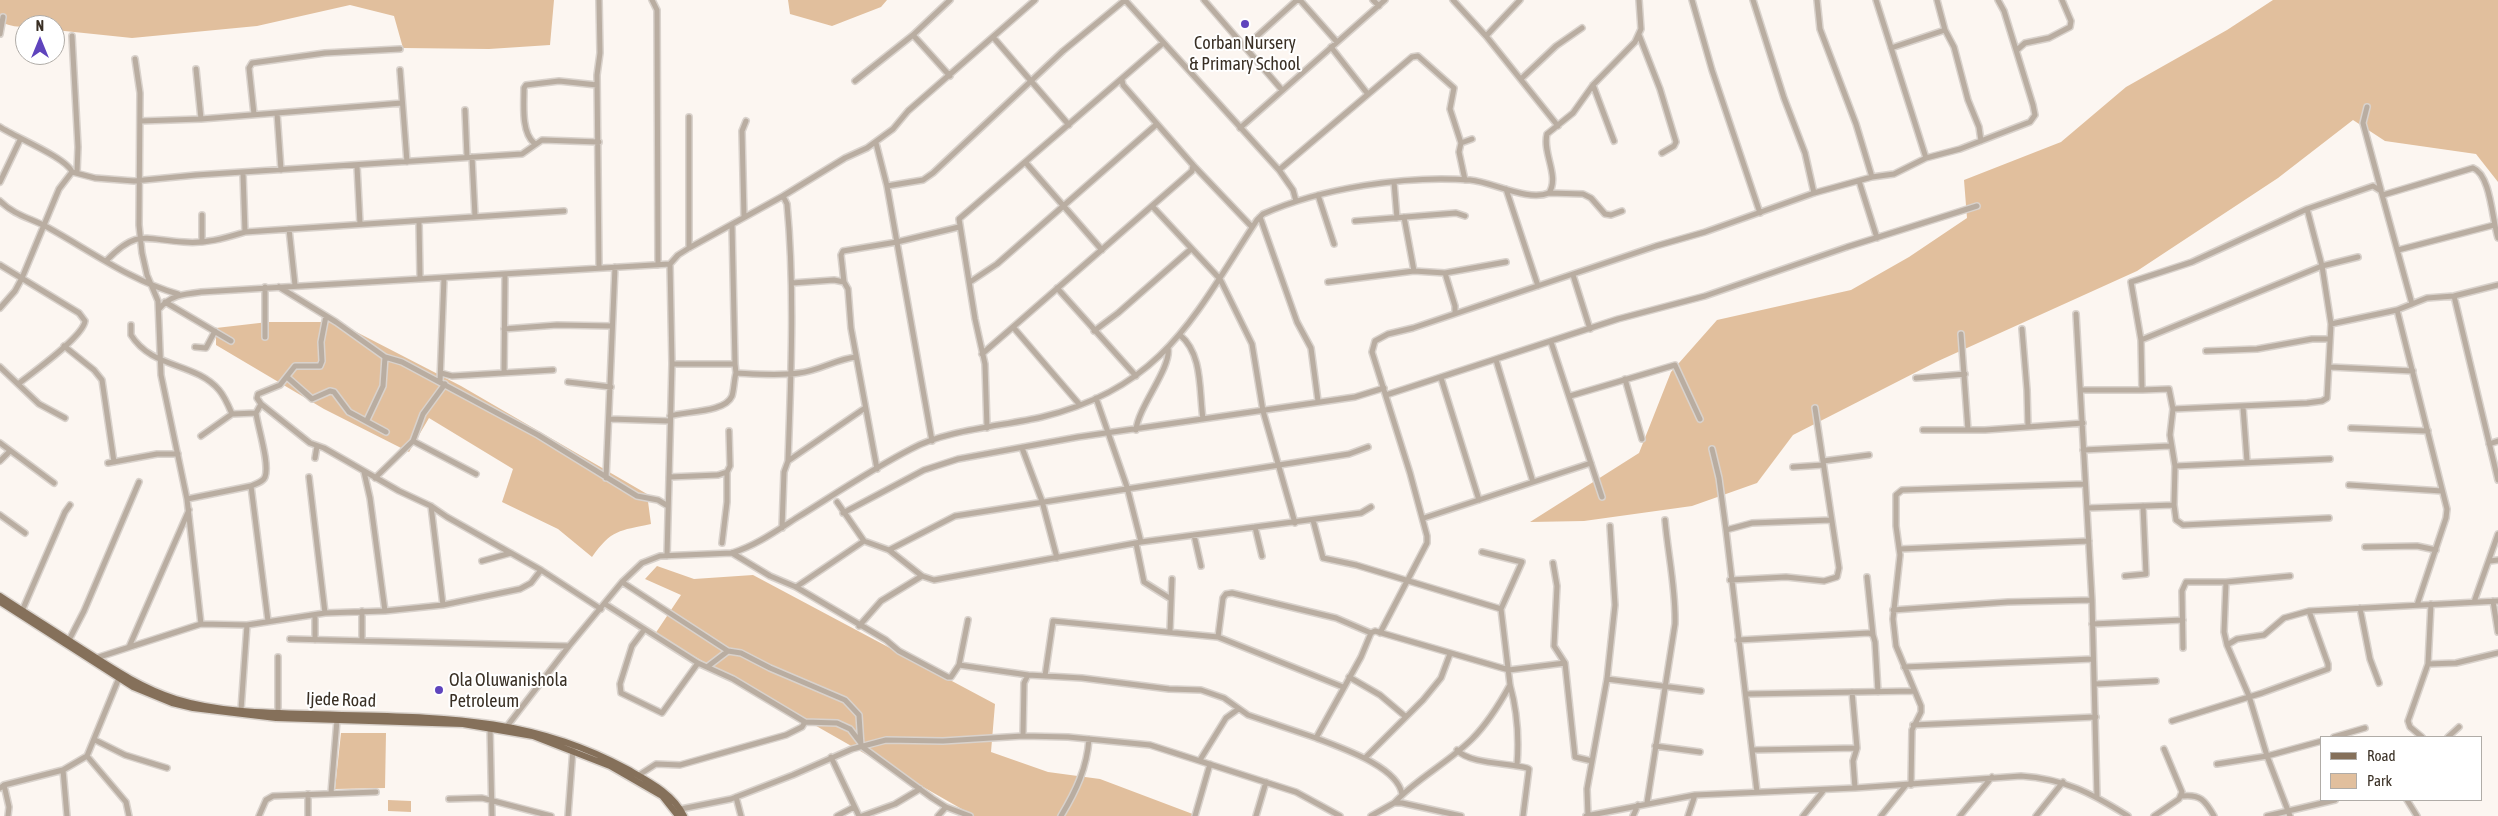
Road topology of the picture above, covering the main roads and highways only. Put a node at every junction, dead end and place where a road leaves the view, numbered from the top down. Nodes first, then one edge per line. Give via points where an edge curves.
1 (0, 596) edge
2 (0, 602) edge
3 (310, 717) junction
4 (680, 812) edge
5 (684, 816) edge

1 - 3 main road, Ijede Road via 136,683 175,698 241,710
2 - 3 main road, Ijede Road via 149,694 193,708 253,716
3 - 4 main road, Ijede Road via 463,724 533,736 610,766 662,796
3 - 4 main road, Ijede Road via 465,720 535,731 576,745 638,776 665,792
4 - 5 main road, Ijede Road

